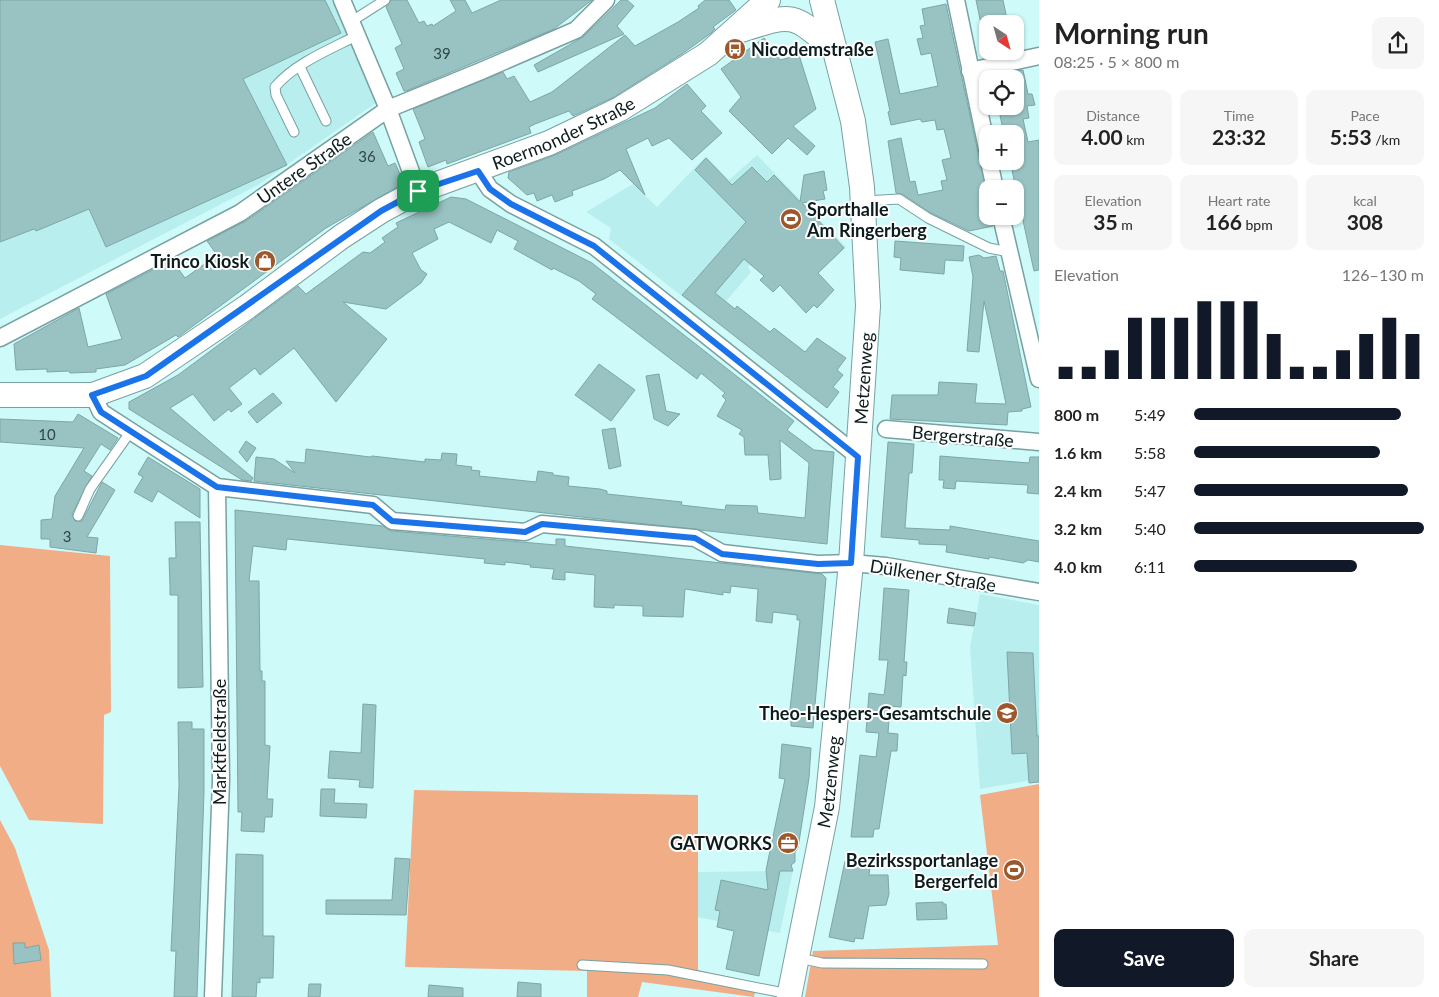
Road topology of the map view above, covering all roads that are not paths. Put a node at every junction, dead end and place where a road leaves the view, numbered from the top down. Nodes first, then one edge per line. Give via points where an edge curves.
1 (342, 0) edge
2 (385, 0) edge
3 (606, 0) edge
4 (768, 0) edge
5 (822, 0) edge
6 (956, 0) edge
7 (355, 28) junction
8 (732, 33) junction
9 (836, 50) junction
10 (1039, 56) edge
11 (300, 67) junction
12 (970, 70) junction
13 (388, 109) junction
14 (326, 121) dead end
15 (982, 125) edge
16 (294, 132) dead end
17 (478, 171) junction
18 (418, 191) junction
19 (863, 200) junction
20 (1003, 225) edge
21 (1009, 252) junction
22 (0, 338) edge
23 (1039, 379) edge
24 (0, 395) edge
25 (92, 395) junction
26 (886, 429) dead end
27 (131, 431) junction
28 (1039, 442) edge
29 (858, 457) junction
30 (217, 487) junction
31 (78, 516) dead end
32 (851, 563) junction
33 (1039, 592) edge
34 (796, 957) junction
35 (983, 964) dead end
36 (582, 965) dead end
37 (789, 996) edge
38 (213, 997) edge

1 - 7 street
2 - 7 lane
3 - 13 street, Untere Straße via 576,30
4 - 8 main road, Roermonder Straße
5 - 9 main road, Metzenweg
6 - 12 street
7 - 11 lane
7 - 13 street
8 - 9 main road via 779,18 798,20
8 - 17 main road, Roermonder Straße via 708,54 620,109 549,143
9 - 19 main road, Metzenweg via 853,121
10 - 12 street
11 - 14 lane
11 - 16 lane via 275,87
12 - 15 street
13 - 18 street
13 - 22 street, Untere Straße via 240,213
17 - 18 main road, Roermonder Straße
17 - 29 street via 490,189 511,204 594,246
18 - 25 main road, Roermonder Straße via 341,237 146,376
19 - 21 lane via 898,200 989,248
19 - 29 main road, Metzenweg via 868,306
20 - 21 street
21 - 23 street
24 - 25 main road, Roermonder Straße
25 - 27 street, Dülkener Straße via 101,412
26 - 28 street, Bergerstraße
27 - 30 street, Dülkener Straße
27 - 31 lane via 90,489
29 - 32 main road, Metzenweg
30 - 32 street, Dülkener Straße via 373,505 392,521 525,532 542,524 695,538 722,554 818,564
30 - 38 street, Marktfeldstraße via 221,780
32 - 33 street, Dülkener Straße
32 - 34 main road, Metzenweg via 827,806
34 - 35 lane via 822,963
34 - 37 main road, Metzenweg
36 - 37 lane via 668,970

